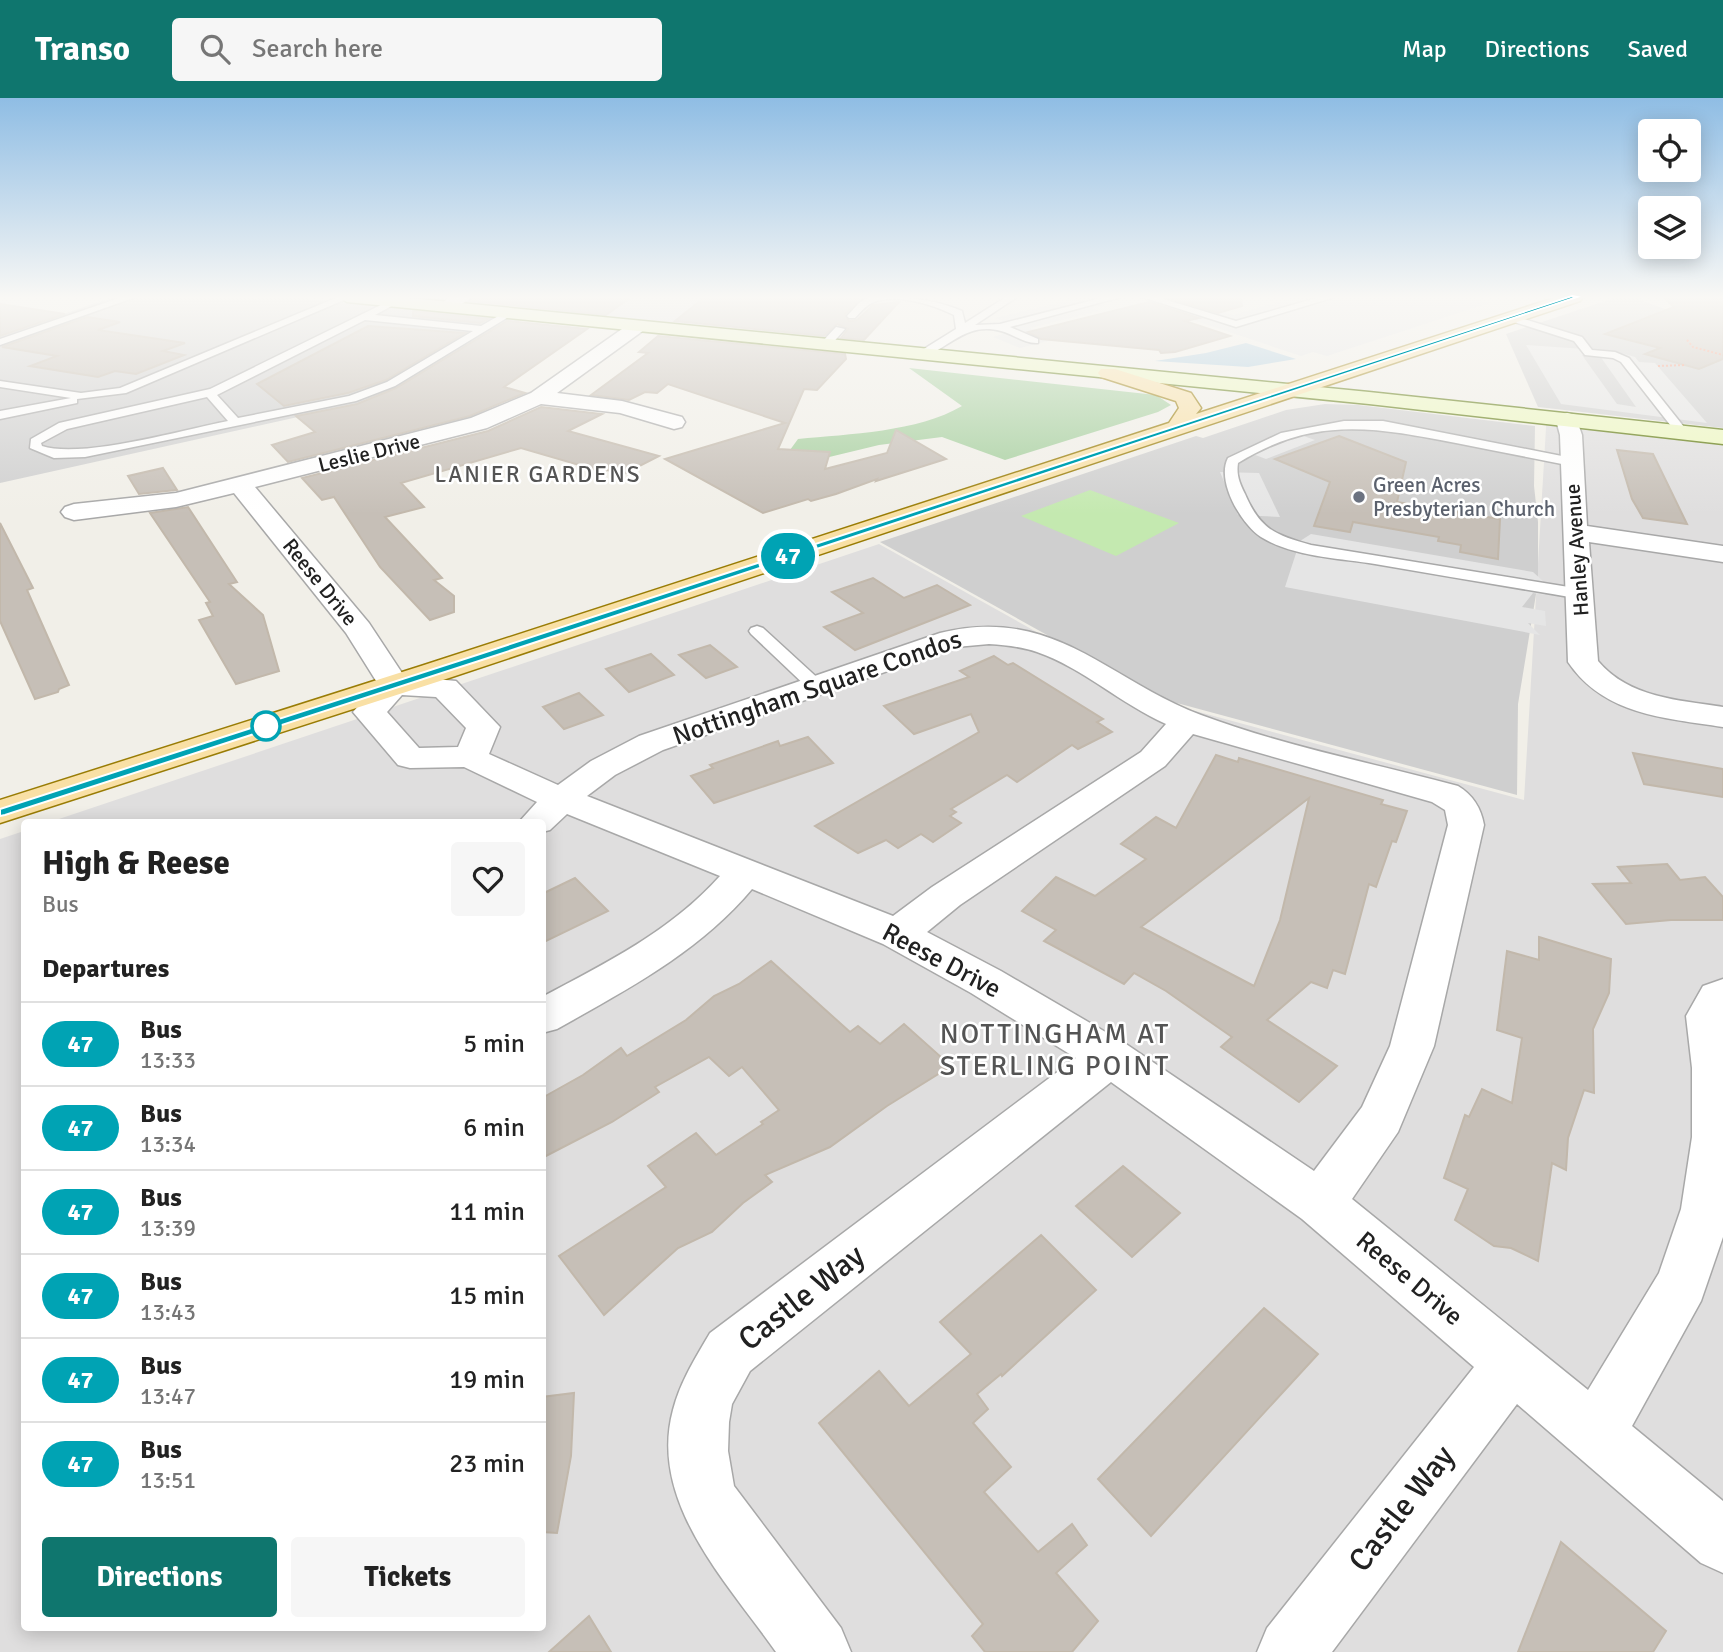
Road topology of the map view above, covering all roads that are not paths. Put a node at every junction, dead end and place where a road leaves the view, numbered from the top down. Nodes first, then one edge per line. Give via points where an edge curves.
1 (176, 370) edge
2 (258, 370) edge
3 (415, 370) edge
4 (577, 370) edge
5 (1074, 370) edge
6 (1354, 370) edge
7 (1633, 370) edge
8 (1108, 373) junction
9 (0, 384) edge
10 (1291, 390) junction
11 (210, 393) junction
12 (103, 395) junction
13 (538, 397) junction
14 (0, 415) edge
15 (1567, 419) junction
16 (674, 422) dead end
17 (237, 424) junction
18 (1177, 427) junction
19 (1682, 432) junction
20 (1723, 437) edge
21 (1572, 462) junction
22 (240, 485) junction
23 (74, 512) dead end
24 (1575, 532) junction
25 (1723, 554) edge
26 (1581, 594) junction
27 (757, 631) dead end
28 (394, 685) junction
29 (816, 686) junction
30 (1723, 717) edge
31 (1186, 721) junction
32 (471, 757) junction
33 (550, 810) edge
34 (0, 812) edge
35 (745, 872) junction
36 (897, 934) junction
37 (1723, 995) edge
38 (546, 1015) edge
39 (1110, 1057) junction
40 (1320, 1203) junction
41 (1512, 1364) junction
42 (1594, 1434) junction
43 (1723, 1541) edge
44 (817, 1652) edge
45 (1291, 1652) edge

1 - 12 lane
2 - 11 lane
3 - 17 lane via 370,394
4 - 13 street, Leslie Drive
5 - 8 main road
6 - 10 main road
7 - 19 lane
8 - 10 main road
8 - 18 main road via 1184,397 1190,408
9 - 12 lane
10 - 15 main road
10 - 18 main road
11 - 17 lane
11 - 17 lane via 63,426 40,437 36,448 54,454 85,453
12 - 14 lane
13 - 16 street via 622,407
13 - 22 street, Leslie Drive via 449,433
15 - 19 main road
15 - 21 street, Hanley Avenue
18 - 28 main road
19 - 20 main road
21 - 24 street, Hanley Avenue
21 - 26 lane via 1354,423 1304,430 1245,452 1232,461 1229,473 1249,520 1273,538 1310,549
22 - 23 street, Leslie Drive via 149,505
22 - 28 street, Reese Drive via 359,629
24 - 25 street
24 - 26 street, Hanley Avenue
26 - 30 street, Hanley Avenue via 1583,662 1595,678 1625,696
27 - 29 lane
28 - 32 street via 445,688 483,727
28 - 32 street, Reese Drive via 369,712 410,758
28 - 34 main road
29 - 31 street, Nottingham Square Condos via 951,639 1018,636 1053,646
29 - 33 street, Nottingham Square Condos via 620,756 586,777
31 - 36 street via 1153,759 946,896
31 - 40 street, Nottingham Square Condos via 1446,794 1464,809 1466,825 1412,1046 1381,1118
32 - 33 street, Reese Drive
33 - 35 street, Reese Drive
35 - 36 street, Reese Drive
35 - 38 street via 694,928
36 - 39 street, Reese Drive
37 - 42 street via 1708,1016 1715,1068 1716,1137 1706,1209 1682,1283
39 - 40 street, Reese Drive
39 - 44 street, Castle Way via 730,1352 705,1398 698,1443 703,1489 710,1505
40 - 41 street, Reese Drive
41 - 42 street, Reese Drive
41 - 45 street, Castle Way
42 - 43 street, Reese Drive

